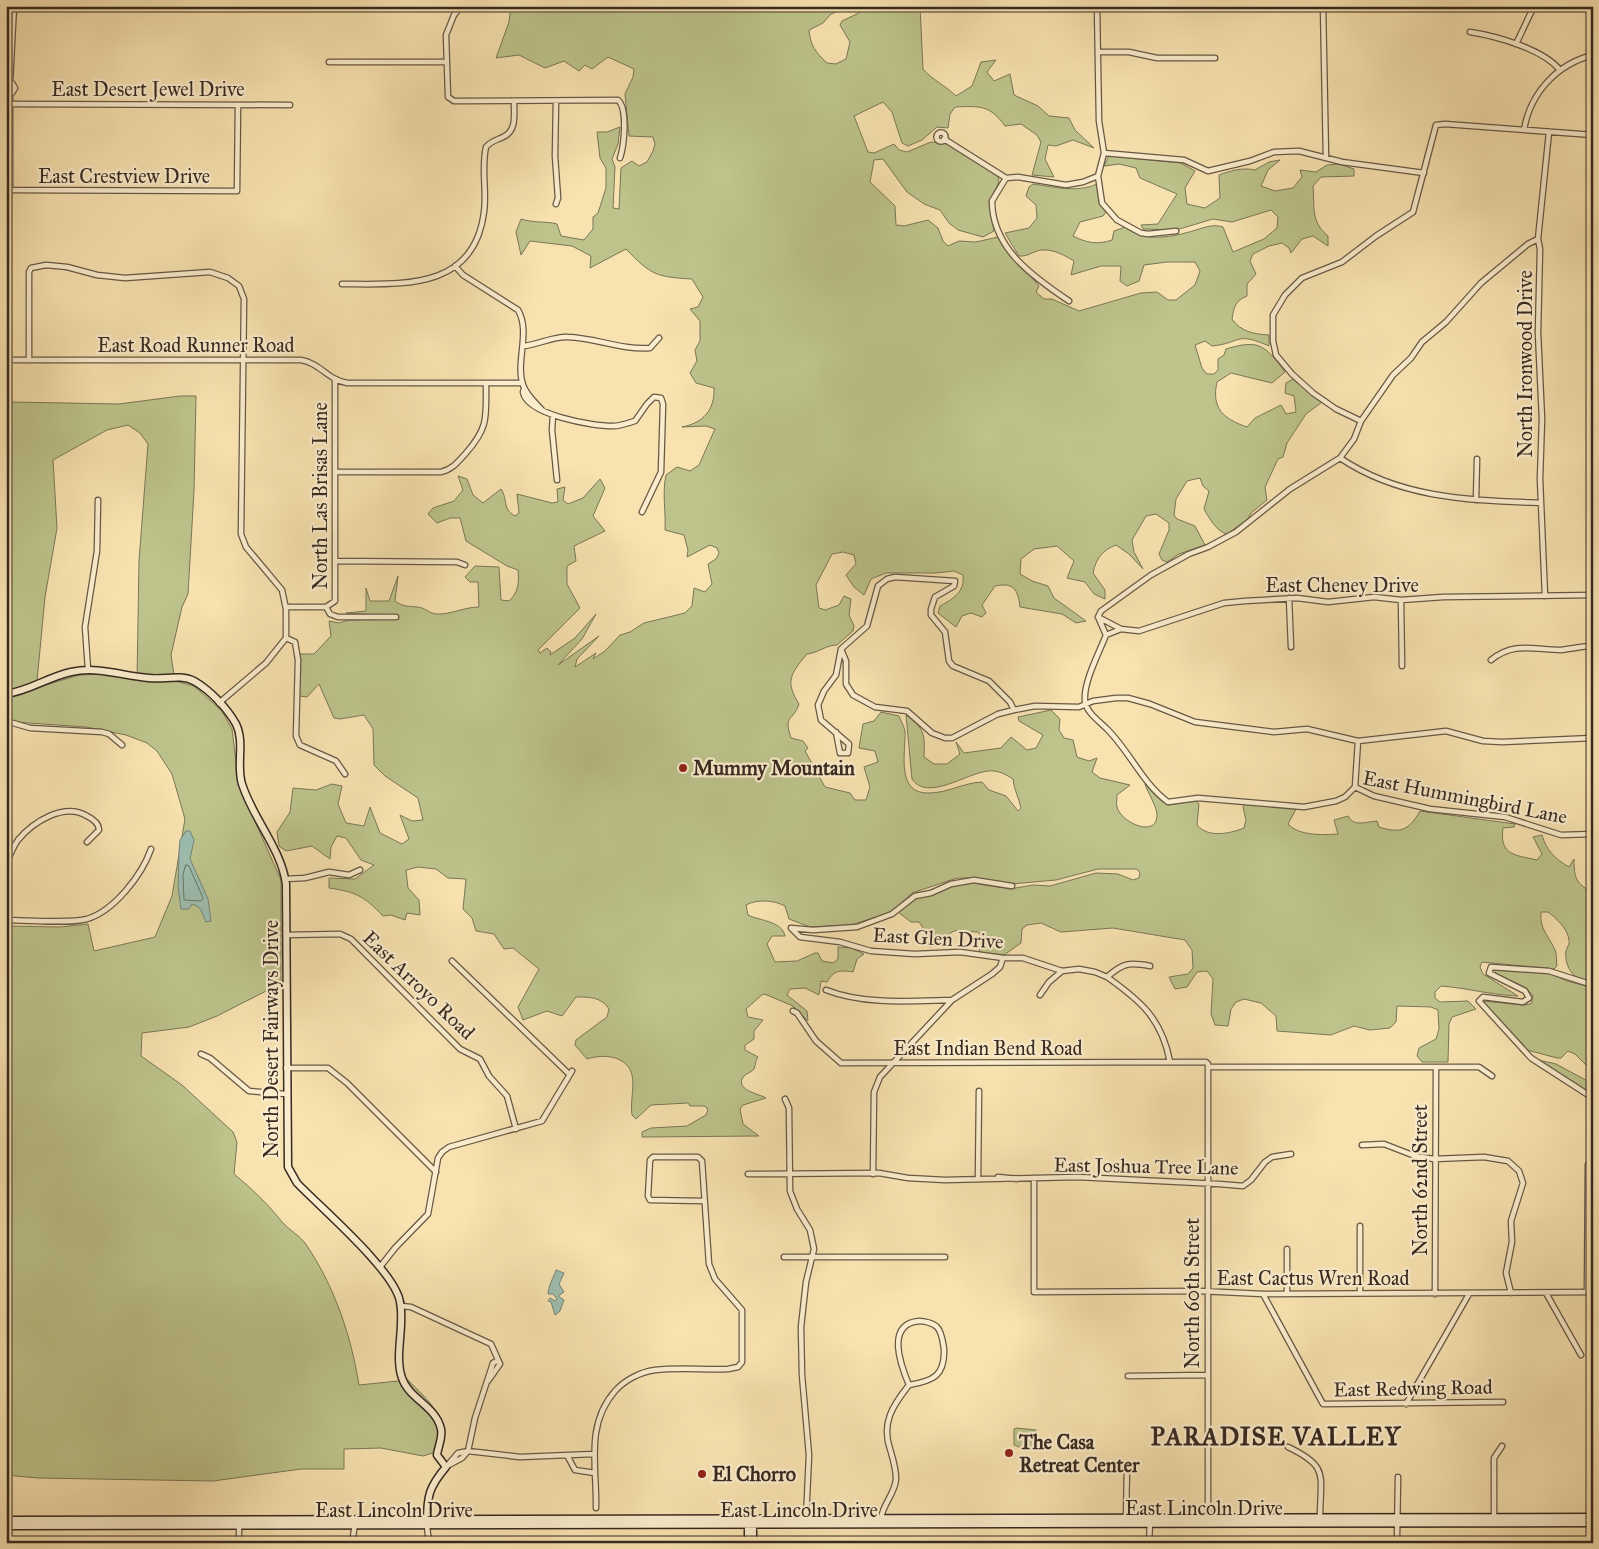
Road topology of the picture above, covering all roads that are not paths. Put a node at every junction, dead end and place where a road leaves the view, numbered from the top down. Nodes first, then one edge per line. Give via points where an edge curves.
1 (14, 6) edge
2 (461, 6) edge
3 (1097, 6) edge
4 (1323, 6) edge
5 (1534, 6) edge
6 (1470, 32) dead end
7 (1516, 44) junction
8 (1098, 52) junction
9 (1593, 55) edge
10 (1215, 58) dead end
11 (329, 62) dead end
12 (446, 62) junction
13 (1560, 70) junction
14 (8, 84) edge
15 (8, 92) edge
16 (556, 101) junction
17 (514, 102) junction
18 (8, 104) edge
19 (238, 105) junction
20 (290, 105) dead end
21 (1524, 130) junction
22 (1549, 132) junction
23 (1593, 135) edge
24 (944, 139) dead end
25 (1104, 153) junction
26 (620, 158) dead end
27 (1326, 158) junction
28 (1424, 173) junction
29 (1098, 176) junction
30 (1006, 178) junction
31 (556, 204) dead end
32 (1176, 231) dead end
33 (1538, 239) junction
34 (455, 266) junction
35 (342, 284) dead end
36 (1069, 301) dead end
37 (659, 338) dead end
38 (523, 346) junction
39 (6, 360) edge
40 (29, 360) junction
41 (244, 360) junction
42 (335, 380) junction
43 (486, 383) junction
44 (522, 383) junction
45 (553, 415) junction
46 (1361, 421) junction
47 (1340, 458) junction
48 (1477, 459) dead end
49 (335, 472) junction
50 (557, 480) dead end
51 (98, 500) dead end
52 (1476, 500) junction
53 (1541, 503) junction
54 (642, 512) dead end
55 (335, 561) junction
56 (465, 565) dead end
57 (1593, 595) edge
58 (1545, 596) junction
59 (1289, 598) junction
60 (1401, 600) junction
61 (286, 607) junction
62 (326, 607) junction
63 (396, 617) dead end
64 (1098, 617) junction
65 (1121, 628) junction
66 (1106, 636) junction
67 (286, 638) junction
68 (1593, 646) edge
69 (1291, 647) dead end
70 (841, 649) junction
71 (1491, 660) dead end
72 (1402, 666) dead end
73 (88, 669) junction
74 (6, 694) edge
75 (219, 703) junction
76 (1085, 704) junction
77 (1014, 710) junction
78 (6, 721) edge
79 (836, 732) junction
80 (1593, 738) edge
81 (1358, 741) junction
82 (122, 745) dead end
83 (345, 774) dead end
84 (1355, 787) junction
85 (1593, 834) edge
86 (88, 842) dead end
87 (151, 849) dead end
88 (6, 865) edge
89 (360, 870) dead end
90 (285, 879) junction
91 (1012, 886) dead end
92 (6, 920) edge
93 (286, 935) junction
94 (1002, 958) junction
95 (452, 961) dead end
96 (1150, 966) dead end
97 (1062, 971) junction
98 (1106, 977) junction
99 (1593, 985) edge
100 (826, 990) dead end
101 (1040, 995) dead end
102 (952, 1000) junction
103 (792, 1011) dead end
104 (200, 1054) dead end
105 (1170, 1062) junction
106 (893, 1063) junction
107 (1208, 1065) junction
108 (1436, 1067) junction
109 (286, 1068) junction
110 (1492, 1076) dead end
111 (979, 1091) dead end
112 (286, 1094) junction
113 (1593, 1098) edge
114 (785, 1099) dead end
115 (516, 1130) junction
116 (1362, 1145) dead end
117 (1291, 1154) dead end
118 (1434, 1159) junction
119 (1590, 1165) edge
120 (436, 1172) junction
121 (748, 1174) dead end
122 (790, 1174) junction
123 (873, 1174) junction
124 (1034, 1178) junction
125 (978, 1179) junction
126 (1207, 1183) junction
127 (703, 1201) junction
128 (1360, 1226) dead end
129 (1287, 1249) dead end
130 (784, 1257) dead end
131 (813, 1257) junction
132 (945, 1257) dead end
133 (380, 1267) junction
134 (1207, 1292) junction
135 (1590, 1292) edge
136 (1360, 1293) junction
137 (1511, 1293) junction
138 (1546, 1293) junction
139 (1263, 1294) junction
140 (1287, 1294) junction
141 (1435, 1294) junction
142 (1469, 1294) junction
143 (401, 1306) junction
144 (1582, 1355) dead end
145 (1207, 1375) junction
146 (1128, 1376) dead end
147 (909, 1385) junction
148 (1503, 1402) dead end
149 (1406, 1404) junction
150 (1502, 1446) dead end
151 (1288, 1447) dead end
152 (468, 1451) junction
153 (594, 1454) junction
154 (570, 1457) junction
155 (1126, 1466) dead end
156 (446, 1467) junction
157 (582, 1472) junction
158 (595, 1473) junction
159 (1398, 1477) dead end
160 (596, 1508) dead end
161 (1593, 1517) edge
162 (6, 1520) edge
163 (606, 1520) junction
164 (1494, 1520) junction
165 (1126, 1521) junction
166 (1150, 1521) junction
167 (1208, 1521) junction
168 (1320, 1521) junction
169 (1397, 1521) junction
170 (806, 1522) junction
171 (881, 1522) junction
172 (239, 1523) junction
173 (355, 1523) junction
174 (427, 1523) junction
175 (503, 1523) junction
176 (750, 1523) junction
177 (1593, 1523) edge
178 (6, 1526) edge
179 (576, 1526) junction
180 (1397, 1537) junction
181 (239, 1543) edge
182 (352, 1543) edge
183 (432, 1543) edge
184 (748, 1543) edge
185 (753, 1543) edge
186 (1149, 1543) edge
187 (1395, 1543) edge
188 (1400, 1543) edge

1 - 14 street
2 - 12 street via 448,27
3 - 8 street
4 - 27 street
5 - 7 street
6 - 7 street
7 - 13 street via 1549,60
8 - 10 street via 1129,52 1157,58
8 - 25 street via 1099,122
9 - 13 street
11 - 12 street
12 - 17 street via 448,97 454,101
13 - 21 street via 1538,92
14 - 15 street via 15,88
15 - 18 street
16 - 17 street
16 - 26 street via 618,100 623,111
16 - 31 street
17 - 34 street via 513,127 509,134 486,147 482,223 472,246
18 - 19 street, East Desert Jewel Drive
18 - 19 street, East Crestview Drive via 10,190 237,191
19 - 20 street, East Desert Jewel Drive
21 - 22 street
21 - 28 street via 1438,125 1434,129
22 - 23 street
22 - 33 street, North Ironwood Drive
24 - 30 street
25 - 27 street via 1184,160 1208,171 1274,152 1299,151
25 - 29 street
27 - 28 street
28 - 46 street via 1413,212 1342,262 1302,278 1285,295 1274,315 1276,355 1313,393
29 - 30 street via 1066,185
29 - 32 street via 1102,202 1125,225 1148,234
30 - 36 street via 992,201 999,234 1026,270
33 - 46 street via 1481,283 1446,322 1428,336 1393,375
33 - 53 street, North Ironwood Drive
34 - 35 street via 433,278 409,284
34 - 38 street via 462,274 518,310
37 - 38 street via 650,348 642,349 565,337
38 - 44 street
39 - 40 street, East Road Runner Road
40 - 41 street, East Road Runner Road
40 - 41 street via 29,272 31,268 46,265 125,278 202,271 235,281 243,291 244,299
41 - 42 street, East Road Runner Road via 307,361
41 - 61 street via 241,534 246,547 279,585
42 - 43 street, East Road Runner Road via 346,383
42 - 49 street, North Las Brisas Lane
43 - 44 street, East Road Runner Road
43 - 49 street via 484,429 452,468 441,472
44 - 45 street via 525,400 534,408
45 - 50 street
45 - 54 street via 622,425 635,421 654,397 661,398 664,404 661,472
46 - 47 street via 1354,439
47 - 52 street via 1363,474 1408,488 1441,497
47 - 64 street via 1290,489 1236,532 1151,575 1101,611
48 - 52 street
49 - 55 street, North Las Brisas Lane
51 - 73 street via 97,548 85,627
52 - 53 street
53 - 58 street, North Ironwood Drive
55 - 56 street via 457,562
55 - 62 street, North Las Brisas Lane via 335,601
57 - 58 street, East Cheney Drive
58 - 60 street, East Cheney Drive
59 - 60 street, East Cheney Drive via 1328,602 1374,597
59 - 65 street, East Cheney Drive via 1224,602 1138,631
59 - 69 street
60 - 72 street
61 - 62 street
61 - 67 street
62 - 63 street via 330,614 338,617
64 - 65 street, East Cheney Drive
64 - 66 street
65 - 66 street
66 - 76 street via 1087,686
67 - 75 street via 266,663
67 - 83 street via 295,642 298,660 296,736 300,744 336,761
68 - 71 street via 1559,650 1536,646 1520,648
70 - 77 street via 846,661 846,684 853,695 875,707 907,711 939,737 952,738 998,714
70 - 77 street via 867,626 877,589 884,581 896,577 952,579 954,586 935,597 931,609 945,632 949,660 953,666 989,681
70 - 79 street via 834,679 818,705 821,720
73 - 74 main road, North Desert Fairways Drive via 60,674
73 - 75 main road, North Desert Fairways Drive via 148,678 187,679 199,684
75 - 90 main road, North Desert Fairways Drive via 236,726 242,784 277,854
76 - 77 street
76 - 81 street via 1109,698 1128,698 1195,722 1274,732 1307,729
76 - 84 street, East Hummingbird Lane via 1168,802 1198,798 1304,807 1336,801
78 - 82 street via 30,728 102,732
79 - 79 street via 840,753 848,753 849,744
80 - 81 street via 1502,742 1446,731
81 - 84 street
84 - 85 street, East Hummingbird Lane via 1374,796 1430,808 1505,817 1561,835
86 - 88 street via 100,830 96,822 82,813 62,812 25,833
87 - 92 street via 132,885 96,915 76,920
89 - 90 street via 349,875 329,872
90 - 93 main road, North Desert Fairways Drive
91 - 94 street, East Glen Drive via 966,881 915,896 892,914 857,927 791,928 800,937 840,942 872,951 915,954 960,952
93 - 109 main road, North Desert Fairways Drive
93 - 115 street, East Arroyo Road via 340,934 351,939 460,1049 480,1059 488,1076 509,1099
94 - 97 street, East Glen Drive via 1023,958
94 - 102 street via 1000,966 992,974
95 - 115 street via 570,1073 542,1122
96 - 98 street via 1136,963 1120,966
97 - 98 street, East Glen Drive via 1079,969
97 - 101 street
98 - 105 street, East Glen Drive via 1136,997 1155,1020 1166,1042
99 - 113 street via 1549,971 1491,968 1489,973 1525,991 1529,998 1523,1002 1483,997 1479,1001 1531,1058
100 - 102 street via 847,998
102 - 106 street
103 - 106 street, East Indian Bend Road via 836,1060
104 - 112 street via 210,1058 249,1091
105 - 106 street, East Indian Bend Road
105 - 107 street, East Indian Bend Road
106 - 123 street via 880,1076 874,1092
107 - 108 street, East Indian Bend Road
107 - 126 street, North 60th Street
108 - 110 street, East Indian Bend Road via 1479,1067
108 - 118 street, North 62nd Street
109 - 112 main road, North Desert Fairways Drive
109 - 120 street via 328,1068
111 - 125 street
112 - 133 main road, North Desert Fairways Drive via 286,1162 292,1177
114 - 122 street via 790,1108
115 - 120 street via 446,1148 438,1158
116 - 118 street via 1384,1144 1415,1156
117 - 126 street, East Joshua Tree Lane via 1272,1157 1243,1186
118 - 137 street via 1484,1157 1508,1161 1520,1171 1523,1184 1511,1221 1512,1242 1506,1273
118 - 141 street, North 62nd Street
119 - 135 street
120 - 133 street via 428,1214
121 - 122 street, East Joshua Tree Lane
122 - 123 street, East Joshua Tree Lane
122 - 131 street via 792,1199 810,1230
123 - 125 street, East Joshua Tree Lane via 922,1180
124 - 125 street, East Joshua Tree Lane
124 - 126 street, East Joshua Tree Lane
124 - 134 street, East Cactus Wren Road via 1034,1292
126 - 134 street, North 60th Street
127 - 127 street via 700,1159 653,1157 650,1160 650,1200
127 - 153 street via 710,1269 742,1310 742,1362 734,1369 654,1370 628,1380 601,1412 595,1430
128 - 136 street
129 - 140 street
130 - 131 street
131 - 132 street
131 - 170 street via 806,1282 801,1327 809,1455
133 - 143 main road, North Desert Fairways Drive via 393,1283
134 - 139 street, East Cactus Wren Road
134 - 145 street, North 60th Street
135 - 138 street, East Cactus Wren Road
136 - 140 street, East Cactus Wren Road
136 - 141 street, East Cactus Wren Road
137 - 138 street, East Cactus Wren Road
137 - 142 street, East Cactus Wren Road
138 - 144 street
139 - 140 street, East Cactus Wren Road
139 - 149 street, East Redwing Road via 1323,1404
141 - 142 street, East Cactus Wren Road
142 - 149 street
143 - 152 street via 411,1307 491,1344 499,1362 494,1362 475,1418
143 - 156 main road, North Desert Fairways Drive via 402,1377 438,1421 442,1434 437,1455
145 - 146 street
145 - 167 street, North 60th Street
147 - 147 street via 926,1382 940,1373 944,1360 937,1327 921,1321 902,1328 899,1336 898,1352
147 - 171 street via 887,1419 886,1436 896,1480
148 - 149 street, East Redwing Road
150 - 164 street via 1494,1458
151 - 168 street via 1317,1466
152 - 154 street via 520,1457
152 - 156 street
153 - 154 street
153 - 158 street
154 - 157 street
154 - 157 street via 575,1470
155 - 165 street
156 - 174 main road via 430,1491
157 - 158 street
158 - 160 street
159 - 169 street
161 - 164 main road, East Lincoln Drive
162 - 172 main road, East Lincoln Drive
163 - 175 main road, East Lincoln Drive
163 - 176 main road, East Lincoln Drive
163 - 179 main road
164 - 169 main road, East Lincoln Drive
164 - 177 main road, East Lincoln Drive
165 - 166 main road, East Lincoln Drive
165 - 171 main road, East Lincoln Drive
166 - 167 main road, East Lincoln Drive
166 - 186 street
167 - 168 main road, East Lincoln Drive
168 - 169 main road, East Lincoln Drive
169 - 180 street
170 - 171 main road, East Lincoln Drive
170 - 176 main road, East Lincoln Drive
172 - 173 main road, East Lincoln Drive
172 - 178 main road, East Lincoln Drive
172 - 181 street
173 - 174 main road, East Lincoln Drive
173 - 182 street
174 - 175 main road, East Lincoln Drive
174 - 183 street
175 - 179 main road, East Lincoln Drive
176 - 179 main road, East Lincoln Drive
176 - 184 main road
176 - 185 main road
180 - 187 street
180 - 188 street

